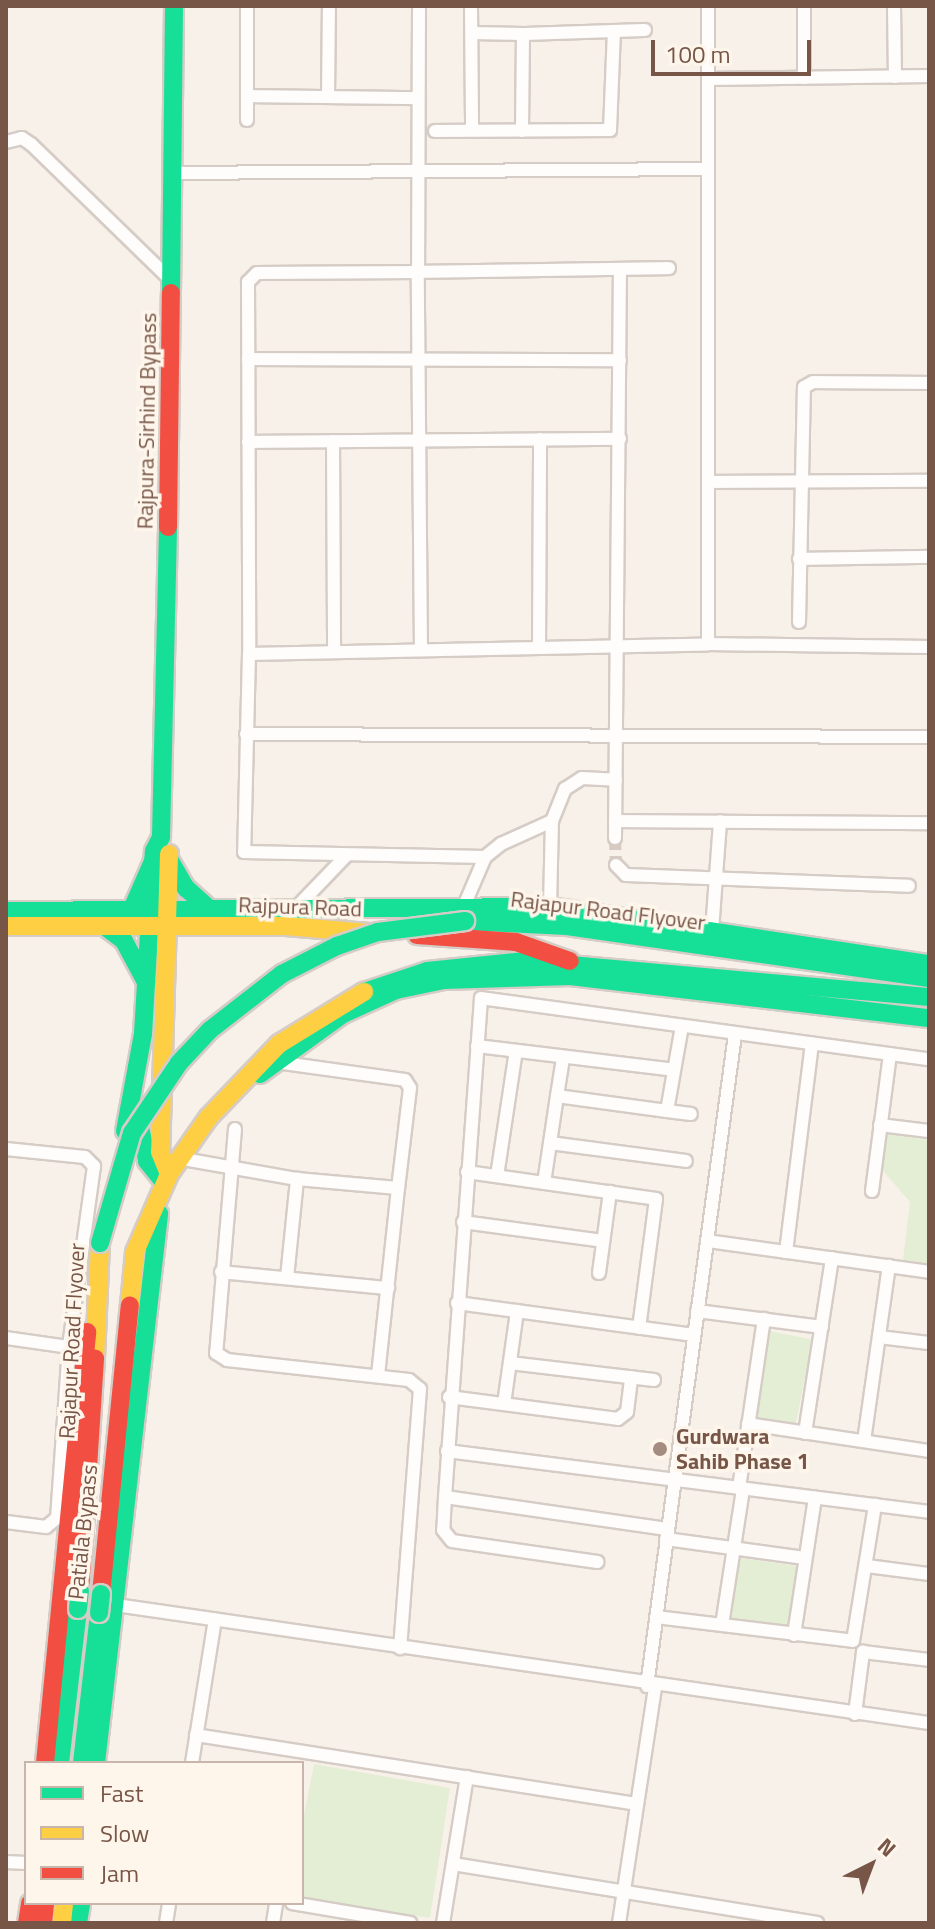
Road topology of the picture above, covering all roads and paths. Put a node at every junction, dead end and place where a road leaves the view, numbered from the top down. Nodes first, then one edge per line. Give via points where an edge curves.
1 (174, 6) edge
2 (247, 6) edge
3 (329, 6) edge
4 (419, 6) edge
5 (471, 6) edge
6 (708, 6) edge
7 (804, 6) edge
8 (894, 6) edge
9 (645, 30) dead end
10 (614, 31) junction
11 (472, 33) junction
12 (523, 34) junction
13 (929, 76) edge
14 (895, 77) junction
15 (804, 78) junction
16 (708, 79) junction
17 (247, 96) junction
18 (328, 97) junction
19 (418, 98) junction
20 (247, 120) dead end
21 (472, 130) junction
22 (435, 131) dead end
23 (522, 131) junction
24 (6, 142) edge
25 (708, 169) junction
26 (417, 172) junction
27 (173, 173) junction
28 (669, 268) dead end
29 (620, 269) junction
30 (418, 272) junction
31 (174, 283) junction
32 (419, 358) junction
33 (248, 359) junction
34 (620, 360) junction
35 (929, 383) edge
36 (419, 439) junction
37 (540, 439) junction
38 (620, 439) junction
39 (333, 441) junction
40 (248, 442) junction
41 (929, 481) edge
42 (708, 482) junction
43 (800, 482) junction
44 (929, 557) edge
45 (799, 559) junction
46 (799, 622) dead end
47 (708, 644) junction
48 (618, 646) junction
49 (539, 647) junction
50 (929, 647) edge
51 (421, 650) junction
52 (334, 652) junction
53 (249, 654) junction
54 (246, 734) junction
55 (617, 736) junction
56 (929, 737) edge
57 (616, 780) junction
58 (552, 821) junction
59 (615, 821) junction
60 (720, 821) junction
61 (929, 823) edge
62 (615, 838) tunnel mouth
63 (347, 855) junction
64 (485, 857) junction
65 (161, 859) junction
66 (616, 865) dead end
67 (718, 878) junction
68 (909, 886) dead end
69 (464, 906) junction
70 (550, 907) junction
71 (161, 908) junction
72 (132, 909) junction
73 (209, 909) junction
74 (6, 911) edge
75 (292, 911) junction
76 (6, 926) edge
77 (107, 928) junction
78 (159, 929) junction
79 (712, 931) junction
80 (525, 961) joint
81 (929, 964) edge
82 (587, 967) junction
83 (480, 977) junction
84 (929, 978) edge
85 (146, 982) junction
86 (929, 997) edge
87 (481, 998) junction
88 (929, 1018) edge
89 (682, 1026) junction
90 (735, 1034) junction
91 (812, 1044) junction
92 (477, 1046) junction
93 (516, 1051) junction
94 (890, 1054) junction
95 (563, 1057) junction
96 (929, 1059) edge
97 (276, 1062) junction
98 (674, 1070) junction
99 (557, 1096) junction
100 (667, 1111) junction
101 (691, 1114) dead end
102 (129, 1120) junction
103 (880, 1125) junction
104 (235, 1129) dead end
105 (929, 1131) edge
106 (550, 1143) junction
107 (6, 1149) edge
108 (189, 1160) junction
109 (686, 1161) dead end
110 (232, 1169) junction
111 (467, 1172) junction
112 (497, 1176) junction
113 (167, 1179) junction
114 (297, 1179) junction
115 (544, 1183) junction
116 (398, 1188) junction
117 (872, 1191) dead end
118 (610, 1192) junction
119 (463, 1222) junction
120 (603, 1241) junction
121 (707, 1241) junction
122 (786, 1252) junction
123 (832, 1258) junction
124 (889, 1266) junction
125 (221, 1272) junction
126 (929, 1272) edge
127 (599, 1273) dead end
128 (287, 1278) junction
129 (388, 1288) junction
130 (457, 1303) junction
131 (517, 1311) junction
132 (697, 1311) junction
133 (764, 1319) junction
134 (822, 1327) junction
135 (639, 1328) junction
136 (694, 1335) junction
137 (879, 1337) junction
138 (6, 1338) edge
139 (929, 1343) edge
140 (69, 1347) junction
141 (510, 1363) junction
142 (378, 1376) junction
143 (631, 1377) junction
144 (654, 1380) dead end
145 (449, 1397) junction
146 (504, 1404) junction
147 (748, 1424) junction
148 (805, 1433) junction
149 (864, 1441) junction
150 (447, 1451) junction
151 (929, 1451) edge
152 (674, 1480) junction
153 (741, 1489) junction
154 (445, 1497) junction
155 (815, 1498) junction
156 (875, 1505) junction
157 (929, 1512) edge
158 (6, 1522) edge
159 (667, 1534) junction
160 (734, 1548) junction
161 (805, 1558) junction
162 (597, 1562) dead end
163 (867, 1566) junction
164 (929, 1574) edge
165 (74, 1600) junction
166 (104, 1604) junction
167 (656, 1617) junction
168 (215, 1620) junction
169 (722, 1625) junction
170 (794, 1635) junction
171 (400, 1648) junction
172 (929, 1660) edge
173 (651, 1686) junction
174 (855, 1714) junction
175 (929, 1723) edge
176 (196, 1735) junction
177 (300, 1757) edge
178 (45, 1761) edge
179 (60, 1761) edge
180 (82, 1761) edge
181 (96, 1761) edge
182 (192, 1761) edge
183 (467, 1777) junction
184 (637, 1804) junction
185 (453, 1864) junction
186 (623, 1892) junction
187 (304, 1905) edge
188 (787, 1921) edge
189 (410, 1923) edge
190 (443, 1923) edge
191 (619, 1923) edge
192 (817, 1923) edge

1 - 27 main road, Rajpura-Sirhind Bypass
2 - 17 street
3 - 18 street
4 - 19 street
5 - 11 street
6 - 16 street
7 - 15 street
8 - 14 street
9 - 10 street
10 - 12 street
10 - 23 street via 610,130
11 - 12 street
11 - 21 street
12 - 23 street
13 - 14 street
14 - 15 street
15 - 16 street
16 - 25 street
17 - 18 street
17 - 20 street
18 - 19 street
19 - 26 street
21 - 22 street
21 - 23 street
24 - 31 street via 22,138 31,144
25 - 26 street
25 - 42 street
26 - 27 street
26 - 30 street
27 - 31 main road, Rajpura-Sirhind Bypass
28 - 29 street
29 - 30 street
29 - 34 street
30 - 32 street
30 - 33 street via 251,276
31 - 65 main road, Rajpura-Sirhind Bypass
32 - 33 street
32 - 34 street
32 - 36 street
33 - 40 street
34 - 38 street
35 - 43 street via 813,382 804,387
36 - 37 street
36 - 39 street
36 - 51 street
37 - 38 street
37 - 49 street
38 - 48 street
39 - 40 street
39 - 52 street
40 - 53 street
41 - 43 street
42 - 43 street
42 - 47 street
43 - 45 street
44 - 45 street
45 - 46 street
47 - 48 street
47 - 50 street
48 - 49 street
48 - 55 street
49 - 51 street
51 - 52 street
52 - 53 street
53 - 54 street
54 - 55 street
54 - 63 street via 244,852
55 - 56 street
55 - 57 street
57 - 58 street via 572,781
57 - 59 street
58 - 64 street
58 - 70 street
59 - 60 street
59 - 62 street
60 - 61 street
60 - 67 street
63 - 64 street
63 - 75 street
64 - 69 street
65 - 71 main road, Rajpura-Sirhind Bypass
65 - 72 main road
65 - 73 main road
66 - 67 street via 626,875
67 - 68 street
67 - 79 street
69 - 70 main road, Rajpura Road
69 - 75 main road, Rajpura Road
70 - 79 main road, Rajpura Road
71 - 72 main road, Rajpura Road
71 - 73 main road, Rajpura Road
71 - 78 main road, Rajpura-Sirhind Bypass
72 - 74 main road, Rajpura Road
73 - 75 main road, Rajpura Road
76 - 77 main road, Rajpura Road
77 - 78 main road, Rajpura Road
77 - 85 main road via 124,941
78 - 82 main road, Rajpura Road via 286,926 454,934 516,942
78 - 85 main road
78 - 113 main road via 160,1152
79 - 81 main road, Rajpura Road
80 - 82 main road, Rajpura Road
80 - 113 main road, Patiala Bypass via 427,971 373,988 323,1013 279,1044 229,1091
82 - 86 main road, Rajpura Road
83 - 87 street
83 - 88 main road via 584,977
83 - 97 main road via 396,990 343,1014
84 - 165 main road, Rajapur Road Flyover, bridge via 567,926 465,921 378,932 282,974 210,1030 179,1063 132,1133 100,1243 88,1523
85 - 102 main road
87 - 89 street
87 - 92 street
89 - 90 street
89 - 98 street
90 - 91 street
90 - 121 street
91 - 94 street
91 - 122 street
92 - 93 street
92 - 111 street
93 - 95 street
93 - 112 street
94 - 96 street
94 - 103 street
95 - 98 street
95 - 99 street
97 - 108 main road via 219,1118
97 - 116 street via 405,1080 410,1088
98 - 100 street
99 - 100 street
99 - 106 street
100 - 101 street
102 - 113 main road via 140,1127 147,1161
102 - 165 main road via 95,1248
103 - 105 street
103 - 117 street
104 - 110 street
106 - 109 street
106 - 115 street
107 - 140 street via 85,1157 94,1166
108 - 110 street
108 - 166 main road via 155,1223
110 - 114 street
110 - 125 street
111 - 112 street
111 - 119 street
112 - 115 street
113 - 166 main road, Patiala Bypass via 135,1252
114 - 116 street
114 - 128 street
115 - 118 street
116 - 129 street
118 - 120 street
118 - 135 street via 656,1199
119 - 120 street
119 - 130 street
120 - 127 street
121 - 122 street
121 - 132 street
122 - 123 street
123 - 124 street
123 - 134 street
124 - 126 street
124 - 137 street
125 - 128 street
125 - 142 street via 213,1343 220,1358
128 - 129 street
129 - 142 street
130 - 131 street
130 - 145 street
131 - 135 street
131 - 141 street
132 - 133 street
132 - 136 street
133 - 134 street
133 - 147 street
134 - 148 street
135 - 136 street
136 - 152 street
137 - 139 street
137 - 149 street
138 - 140 street
140 - 158 street via 57,1518 46,1527
141 - 143 street
141 - 146 street
142 - 171 street via 418,1382 420,1389
143 - 144 street
143 - 146 street via 627,1412 618,1419
145 - 146 street
145 - 150 street
147 - 148 street
147 - 153 street
148 - 149 street
149 - 151 street
150 - 152 street
150 - 154 street
152 - 153 street
152 - 159 street
153 - 155 street
153 - 160 street
154 - 159 street
154 - 162 street via 443,1530 452,1541
155 - 156 street
155 - 161 street
156 - 157 street
156 - 163 street
159 - 160 street
159 - 167 street
160 - 161 street
160 - 169 street
161 - 170 street
163 - 164 street
163 - 170 street via 853,1641
165 - 166 street
165 - 178 main road
165 - 179 main road, Rajapur Road Flyover
166 - 168 street
166 - 180 main road, Patiala Bypass
166 - 181 main road
167 - 169 street
167 - 173 street
168 - 171 street
168 - 176 street
169 - 170 street
171 - 173 street
172 - 174 street via 863,1652
173 - 174 street
173 - 184 street
174 - 175 street
176 - 177 street
176 - 182 street
177 - 183 street
183 - 184 street
183 - 185 street
184 - 186 street
185 - 186 street
185 - 190 street
186 - 188 street
186 - 191 street
187 - 189 street
188 - 192 street

